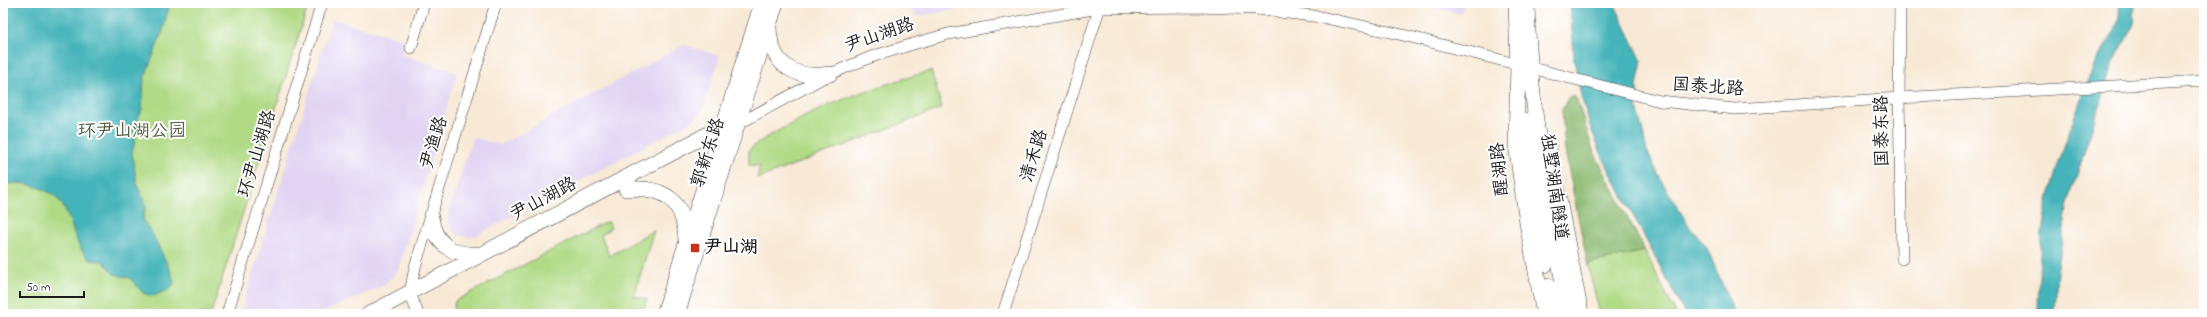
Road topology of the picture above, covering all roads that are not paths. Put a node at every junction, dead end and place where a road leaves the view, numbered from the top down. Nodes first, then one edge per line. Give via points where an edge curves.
1 (322, 3) edge
2 (424, 3) edge
3 (496, 3) edge
4 (762, 3) edge
5 (776, 3) edge
6 (1516, 3) edge
7 (1527, 3) edge
8 (1900, 3) edge
9 (1100, 5) edge
10 (769, 25) junction
11 (411, 48) dead end
12 (1524, 67) junction
13 (830, 74) junction
14 (2204, 81) edge
15 (1899, 98) junction
16 (731, 124) junction
17 (720, 140) junction
18 (626, 189) junction
19 (431, 217) junction
20 (686, 246) junction
21 (482, 254) junction
22 (1902, 258) dead end
23 (411, 297) junction
24 (227, 314) edge
25 (369, 314) edge
26 (386, 314) edge
27 (418, 314) edge
28 (664, 314) edge
29 (677, 314) edge
30 (1003, 314) edge
31 (1544, 314) edge
32 (1556, 314) edge
33 (1569, 314) edge
34 (1581, 314) edge

1 - 24 street, 环尹山湖路
2 - 11 street
3 - 19 street, 尹渔路
4 - 16 main road, 郭新东路
5 - 10 main road, 郭新东路
6 - 12 main road
7 - 12 main road
8 - 15 street, 国泰东路
9 - 12 street, 尹山湖路 via 1256,9 1321,17 1403,35
9 - 13 street, 尹山湖路 via 948,34
9 - 30 street, 清禾路
10 - 13 main road via 773,49 784,64 802,75 814,77
10 - 16 main road, 郭新东路
12 - 15 street, 国泰北路 via 1660,101 1735,109
12 - 31 main road, 醒湖路 via 1516,144
12 - 32 main road, 独墅湖南隧道 via 1531,174
12 - 33 main road, 独墅湖南隧道
12 - 34 main road via 1556,174
13 - 16 street, 尹山湖路
14 - 15 street, 国泰北路
15 - 22 street, 国泰东路
16 - 17 main road, 尹山湖路
16 - 21 main road, 尹山湖路
16 - 29 main road, 郭新东路
17 - 18 main road, 尹山湖路
17 - 20 main road, 郭新东路
18 - 20 main road via 653,190 673,200 684,219
18 - 23 main road, 尹山湖路
19 - 21 main road via 434,232 448,248 467,255
19 - 23 street, 尹渔路 via 415,267
20 - 28 main road, 郭新东路
21 - 23 main road, 尹山湖路
23 - 25 main road, 尹山湖路
23 - 26 main road, 尹山湖路
23 - 27 street

